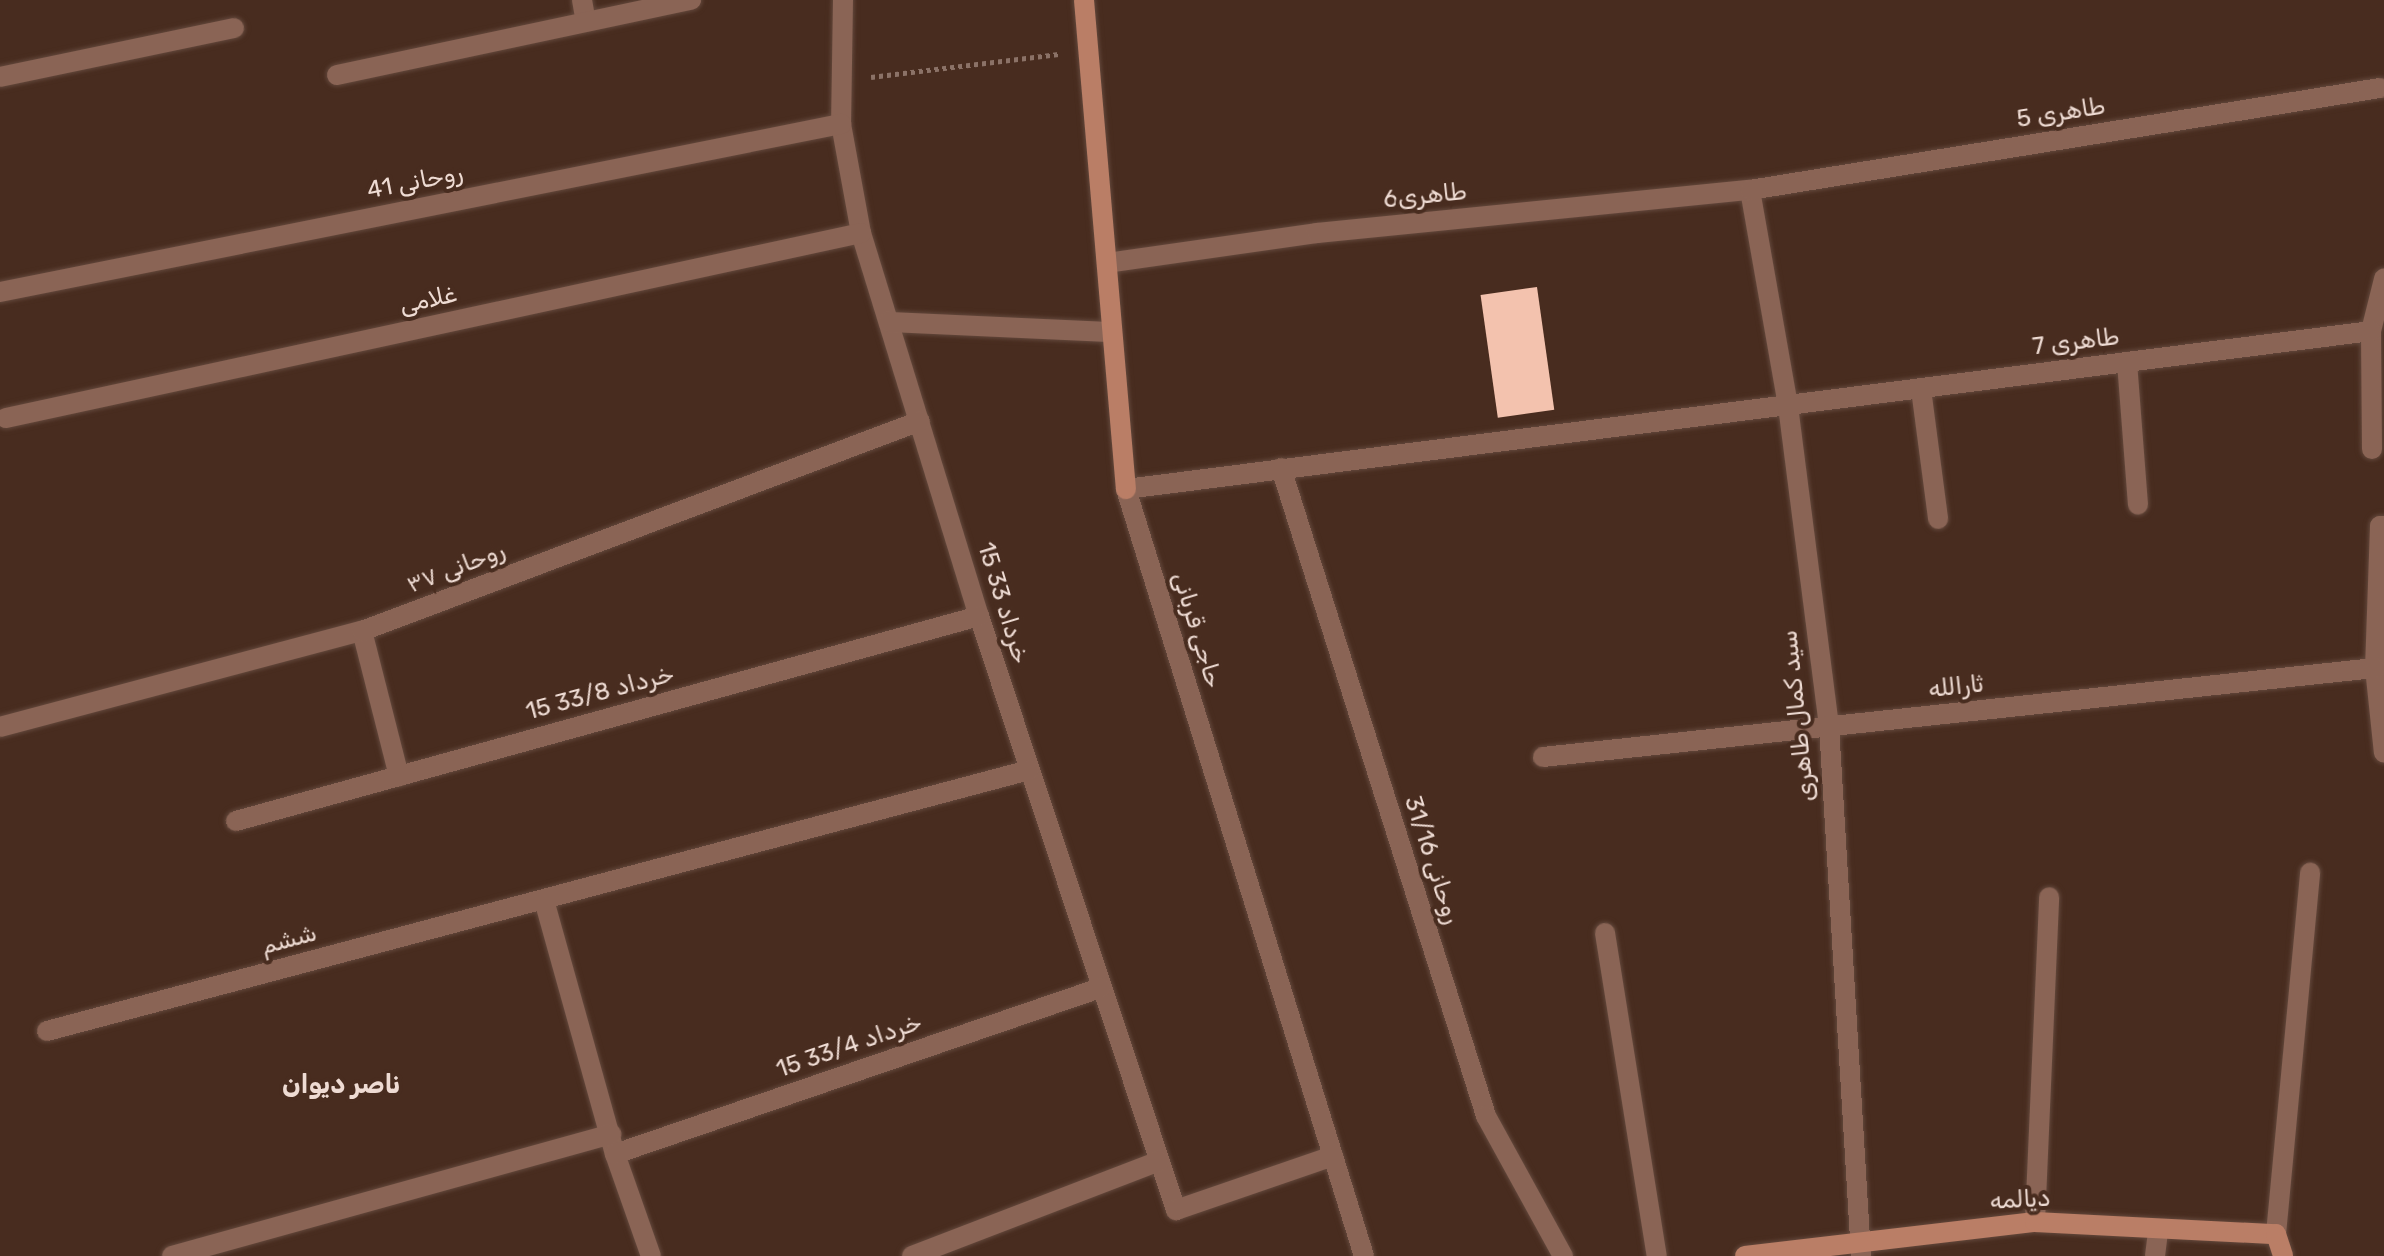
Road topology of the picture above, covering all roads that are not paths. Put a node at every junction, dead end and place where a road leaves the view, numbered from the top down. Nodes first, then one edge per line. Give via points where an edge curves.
1 (582, 0) edge
2 (691, 0) edge
3 (843, 0) edge
4 (1084, 0) edge
5 (586, 22) junction
6 (234, 28) dead end
7 (337, 75) dead end
8 (0, 77) edge
9 (2380, 88) dead end
10 (841, 124) junction
11 (1750, 190) junction
12 (861, 233) junction
13 (1107, 263) junction
14 (2384, 279) edge
15 (0, 292) edge
16 (889, 322) junction
17 (2371, 331) junction
18 (1110, 332) junction
19 (2127, 362) junction
20 (1921, 389) junction
21 (1788, 406) junction
22 (6, 418) dead end
23 (920, 421) junction
24 (2372, 449) dead end
25 (1281, 468) junction
26 (1126, 489) junction
27 (2138, 505) dead end
28 (1938, 519) dead end
29 (2382, 526) edge
30 (979, 616) junction
31 (362, 631) junction
32 (2375, 668) junction
33 (1829, 726) junction
34 (0, 727) edge
35 (2384, 753) edge
36 (1543, 757) dead end
37 (1029, 770) junction
38 (399, 776) junction
39 (236, 821) dead end
40 (2310, 873) dead end
41 (2049, 897) dead end
42 (544, 900) junction
43 (1605, 933) dead end
44 (1100, 988) junction
45 (47, 1031) dead end
46 (613, 1144) junction
47 (1333, 1156) junction
48 (1159, 1161) junction
49 (2035, 1222) junction
50 (2158, 1230) junction
51 (2276, 1234) junction
52 (1862, 1249) edge
53 (172, 1256) edge
54 (651, 1256) edge
55 (912, 1256) edge
56 (1364, 1256) edge
57 (1563, 1256) edge
58 (1657, 1256) edge
59 (1745, 1256) edge
60 (2155, 1256) edge
61 (2283, 1256) edge

1 - 5 street
2 - 5 street
3 - 10 street, 15 خرداد 33
4 - 13 main road, حاجی قربانی
5 - 7 street
6 - 8 street
9 - 11 street, طاهری 5
10 - 12 street, 15 خرداد 33
10 - 15 street, روحانی 41
11 - 13 street, طاهری6 via 1317,233
11 - 21 street, سید کمال طاهری
12 - 16 street, 15 خرداد 33
12 - 22 street, غلامی
13 - 18 main road, حاجی قربانی
14 - 17 street
16 - 18 street
16 - 23 street, 15 خرداد 33
17 - 19 street, طاهری 7
17 - 24 street
18 - 26 main road, حاجی قربانی
19 - 20 street, طاهری 7
19 - 27 street
20 - 21 street, طاهری 7
20 - 28 street
21 - 25 street, طاهری 7
21 - 33 street, سید کمال طاهری
23 - 30 street, 15 خرداد 33
23 - 31 street, روحانی ۳۷
25 - 26 street, طاهری 7
25 - 57 street, روحانی 31/16 via 1486,1116
26 - 47 street, حاجی قربانی
29 - 32 street
30 - 37 street, 15 خرداد 33
30 - 38 street, 15 خرداد 33/8
31 - 34 street, روحانی ۳۷
31 - 38 street
32 - 33 street, ثارالله
32 - 35 street
33 - 36 street, ثارالله
33 - 52 street, سید کمال طاهری
37 - 42 street, ششم
37 - 44 street, 15 خرداد 33
38 - 39 street, 15 خرداد 33/8
40 - 51 street
41 - 49 street
42 - 45 street, ششم
42 - 46 street
43 - 58 street
44 - 46 street, 15 خرداد 33/4
44 - 48 street, 15 خرداد 33
46 - 53 street, 15 خرداد 33/4
46 - 54 street
47 - 48 street, 15 خرداد 33 via 1176,1210
47 - 56 street, حاجی قربانی
48 - 55 street
49 - 50 main road, دیالمه
49 - 52 main road, دیالمه
50 - 51 main road, دیالمه
50 - 60 street
51 - 61 main road
52 - 59 main road, دیالمه

